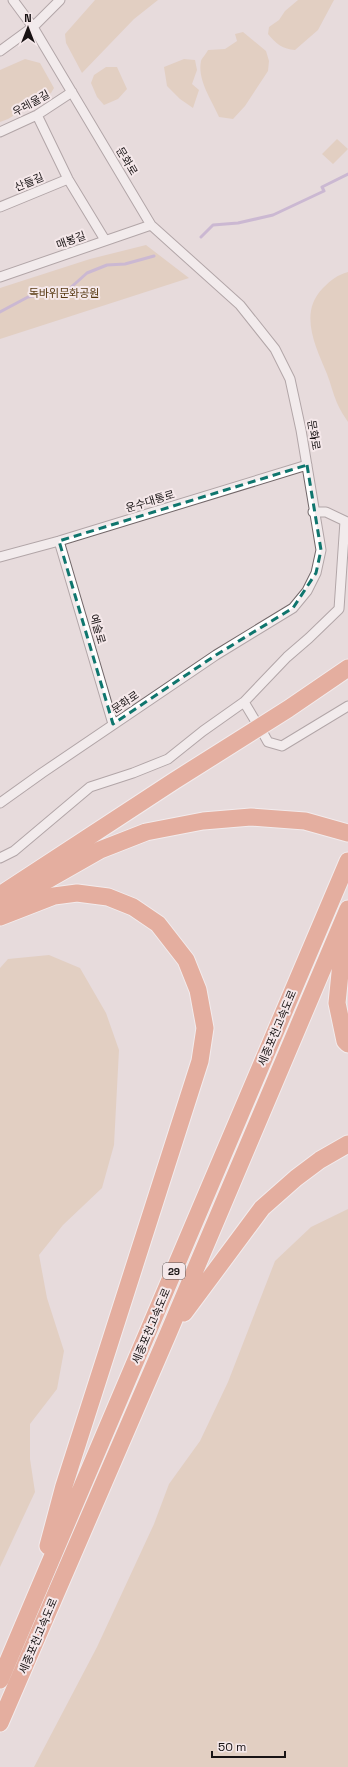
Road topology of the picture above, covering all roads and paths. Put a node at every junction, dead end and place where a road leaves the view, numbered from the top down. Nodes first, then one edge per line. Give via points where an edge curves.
1 (13, 0) edge
2 (60, 0) edge
3 (33, 27) junction
4 (0, 50) edge
5 (72, 92) junction
6 (37, 115) junction
7 (0, 132) edge
8 (68, 179) junction
9 (0, 207) edge
10 (151, 224) junction
11 (105, 240) junction
12 (0, 278) edge
13 (307, 465) junction
14 (313, 512) junction
15 (59, 541) junction
16 (0, 557) edge
17 (348, 668) edge
18 (244, 702) junction
19 (348, 706) edge
20 (256, 722) dead end
21 (113, 724) junction
22 (263, 733) dead end
23 (0, 803) edge
24 (348, 821) edge
25 (348, 833) edge
26 (0, 858) edge
27 (348, 861) edge
28 (40, 870) junction
29 (0, 895) edge
30 (0, 910) edge
31 (347, 912) edge
32 (0, 917) edge
33 (348, 1044) edge
34 (348, 1144) edge
35 (168, 1334) junction
36 (34, 1602) junction
37 (0, 1680) edge
38 (0, 1723) edge

1 - 3 street, 문화로
2 - 3 street
3 - 4 street
3 - 5 street, 문화로
5 - 6 street, 우레울길
5 - 10 street, 문화로
6 - 7 street, 우레울길
6 - 8 street
8 - 9 street, 산들길
8 - 11 street
10 - 11 street, 매봉길
10 - 13 street, 문화로 via 240,305 275,349 290,379
11 - 12 street, 매봉길
13 - 14 street, 문화로
13 - 15 street, 운수대통로
14 - 18 street via 326,512 345,521 339,609 287,657
14 - 21 street, 문화로 via 321,550 316,573 307,591 293,608 216,655
15 - 16 street, 운수대통로
15 - 21 street, 예술로
17 - 28 highway via 288,710 174,781
18 - 20 street
18 - 26 street via 203,730 168,759 90,787 14,851
19 - 22 street via 282,746 268,742
21 - 23 street, 문화로
24 - 28 highway via 259,808 176,816 128,828
25 - 30 highway via 305,822 251,817 202,821 146,832 100,850
27 - 36 highway, 세종포천고속도로 / 29
28 - 29 highway
31 - 33 highway via 337,1003 345,1041
31 - 35 highway, 세종포천고속도로 / 29
32 - 36 highway via 54,896 77,893 108,897 133,907 158,924 186,960 198,990 205,1028 200,1062 64,1486
34 - 35 highway via 320,1160 262,1208
35 - 38 highway, 세종포천고속도로 / 29
36 - 37 highway, 세종포천고속도로 / 29

